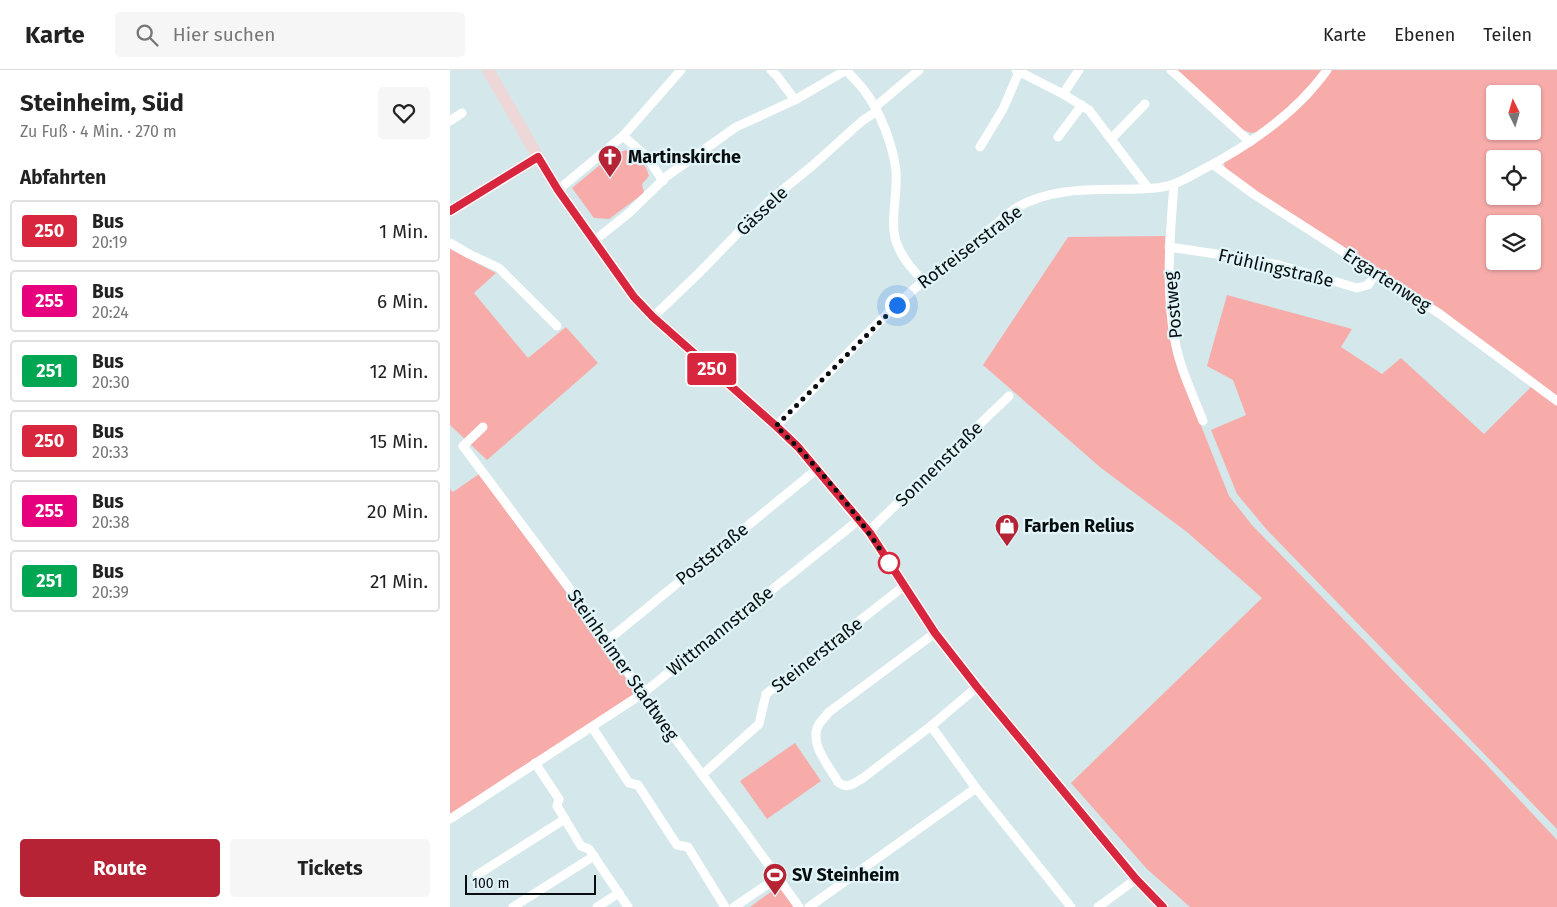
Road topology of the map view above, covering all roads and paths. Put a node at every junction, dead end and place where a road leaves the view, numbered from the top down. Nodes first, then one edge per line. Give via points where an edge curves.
1 (488, 70) edge
2 (681, 70) edge
3 (770, 70) edge
4 (846, 70) edge
5 (919, 70) edge
6 (1079, 70) edge
7 (1172, 70) edge
8 (1327, 70) edge
9 (1017, 71) edge
10 (1063, 94) junction
11 (795, 100) junction
12 (1145, 104) dead end
13 (1082, 105) junction
14 (876, 109) junction
15 (462, 113) dead end
16 (450, 121) edge
17 (623, 136) junction
18 (1058, 137) dead end
19 (1111, 139) junction
20 (1250, 142) junction
21 (980, 147) dead end
22 (538, 157) junction
23 (1214, 164) junction
24 (663, 181) junction
25 (1174, 184) junction
26 (1148, 188) junction
27 (558, 190) junction
28 (450, 211) edge
29 (595, 240) junction
30 (450, 243) edge
31 (1169, 247) junction
32 (1376, 273) junction
33 (923, 281) junction
34 (653, 317) junction
35 (557, 326) dead end
36 (1009, 396) dead end
37 (1556, 401) edge
38 (1203, 421) dead end
39 (776, 426) junction
40 (483, 427) dead end
41 (817, 468) junction
42 (860, 519) junction
43 (870, 533) junction
44 (904, 586) junction
45 (935, 633) junction
46 (608, 640) junction
47 (977, 687) junction
48 (642, 694) junction
49 (931, 726) junction
50 (592, 727) junction
51 (535, 763) junction
52 (702, 775) junction
53 (976, 788) junction
54 (450, 819) edge
55 (565, 819) junction
56 (594, 856) junction
57 (477, 875) dead end
58 (777, 878) junction
59 (1136, 879) junction
60 (618, 893) junction
61 (513, 907) edge
62 (597, 907) edge
63 (628, 907) edge
64 (725, 907) edge
65 (734, 907) edge
66 (799, 907) edge
67 (809, 907) edge
68 (1071, 907) edge
69 (1098, 907) edge
70 (1163, 907) edge

1 - 22 street
2 - 17 street
3 - 11 street
4 - 11 street
4 - 14 street via 864,89
5 - 14 street, Gässele
6 - 10 street
7 - 20 street
8 - 20 street, Rotreiserstraße via 1304,98
9 - 10 street
9 - 21 street via 1003,109
10 - 13 street
11 - 24 street via 736,127
12 - 19 street
13 - 18 street
13 - 19 street
14 - 33 street via 894,162 896,243
14 - 34 street, Gässele via 769,201
15 - 16 street
17 - 24 street via 647,157
17 - 27 street
19 - 26 street
20 - 23 street, Rotreiserstraße
22 - 27 street
22 - 28 street
23 - 25 street, Rotreiserstraße
23 - 32 street, Ergartenweg via 1255,195
24 - 29 street
25 - 26 street, Rotreiserstraße
25 - 31 street, Postweg
26 - 33 street, Rotreiserstraße via 1072,191 1016,208 940,272
27 - 29 street
29 - 34 street via 634,297
30 - 35 street via 498,268
31 - 32 street, Frühlingstraße via 1279,265 1357,288 1368,285
31 - 38 street, Postweg via 1169,288 1175,342
32 - 37 street, Ergartenweg via 1454,324
33 - 39 street, Rotreiserstraße
34 - 39 street
36 - 43 street, Sonnenstraße via 875,524
39 - 41 street
40 - 46 street, Steinheimer Stadtweg via 463,446
41 - 42 street
41 - 46 street, Poststraße
42 - 43 street
42 - 48 street, Wittmannstraße
43 - 44 street
44 - 45 street
44 - 52 street, Steinerstraße via 766,694 759,724
45 - 47 street
45 - 49 street via 829,712 819,725 816,742 838,782 846,786 863,778
46 - 48 street, Steinheimer Stadtweg
47 - 49 street
47 - 59 street
48 - 50 street, Wittmannstraße
48 - 52 street, Steinheimer Stadtweg
49 - 53 street
50 - 51 street, Wittmannstraße
50 - 64 street via 629,783 638,785 677,845 688,847
51 - 54 street, Wittmannstraße
51 - 55 street via 559,799 557,806
52 - 58 street, Steinheimer Stadtweg
53 - 67 street
53 - 68 street
55 - 56 street via 581,846
55 - 57 street
56 - 60 street
56 - 61 street
58 - 65 street
58 - 66 street, Steinheimer Stadtweg
59 - 69 street
59 - 70 street
60 - 62 street
60 - 63 street

